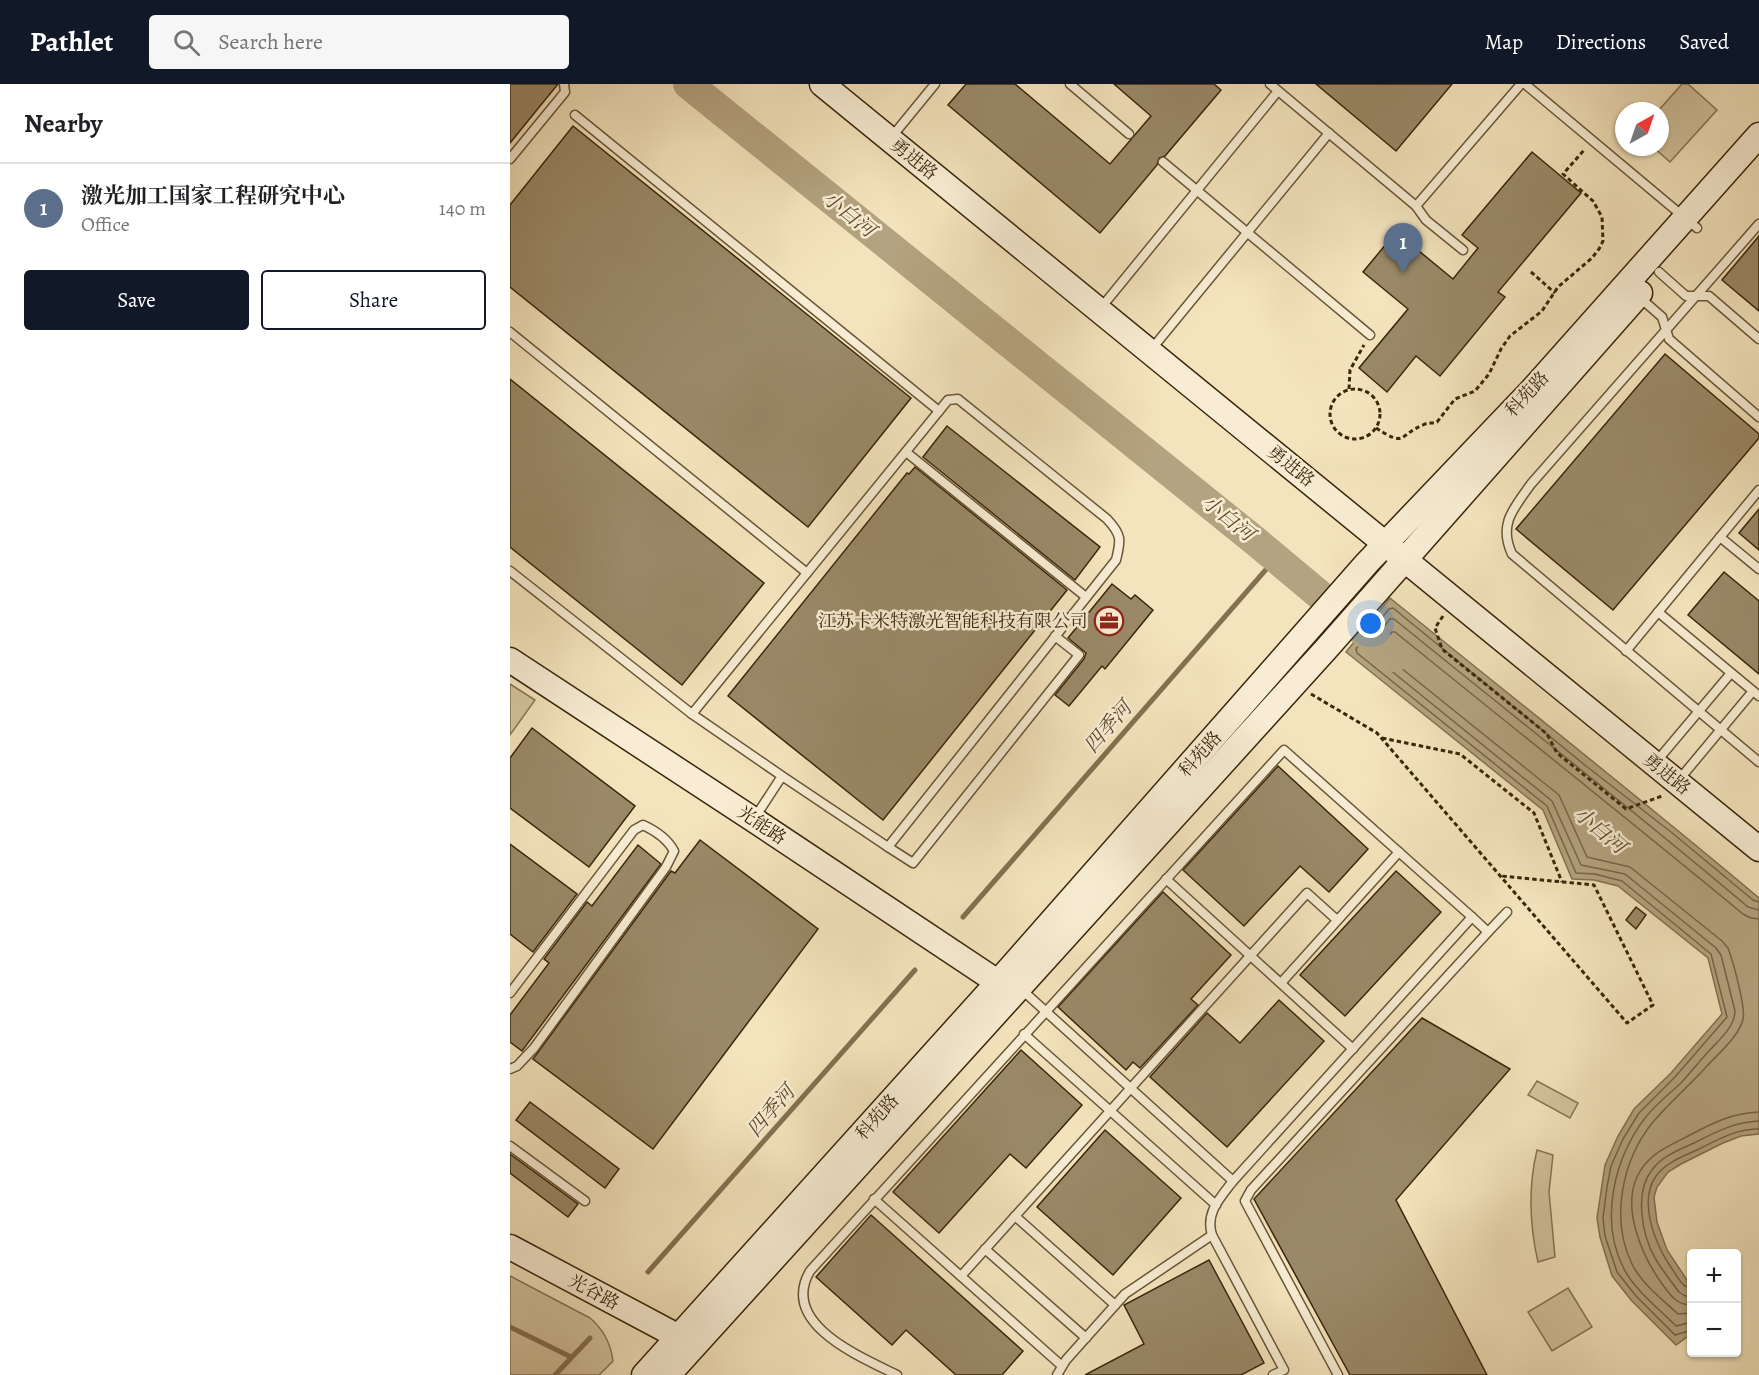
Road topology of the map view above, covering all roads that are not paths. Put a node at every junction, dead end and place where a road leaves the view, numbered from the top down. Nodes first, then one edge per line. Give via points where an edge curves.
1 (564, 84) edge
2 (822, 84) edge
3 (935, 84) edge
4 (1070, 84) edge
5 (1270, 84) edge
6 (1523, 84) edge
7 (1278, 91) junction
8 (575, 115) dead end
9 (1129, 134) dead end
10 (1329, 134) junction
11 (1759, 135) edge
12 (890, 139) junction
13 (1759, 158) edge
14 (510, 159) edge
15 (1163, 162) dead end
16 (1197, 190) junction
17 (1416, 206) junction
18 (1691, 223) junction
19 (1759, 224) edge
20 (1247, 233) junction
21 (1463, 250) dead end
22 (1659, 272) junction
23 (1638, 296) junction
24 (1696, 296) junction
25 (1099, 310) junction
26 (1666, 330) junction
27 (510, 332) edge
28 (1370, 335) road end
29 (1759, 339) edge
30 (1150, 351) junction
31 (939, 411) junction
32 (1759, 417) edge
33 (906, 452) junction
34 (1759, 490) edge
35 (1720, 537) junction
36 (1385, 543) junction
37 (1406, 560) junction
38 (1759, 569) edge
39 (510, 571) edge
40 (807, 573) junction
41 (1086, 597) junction
42 (1658, 612) junction
43 (1055, 636) junction
44 (1626, 651) junction
45 (510, 660) edge
46 (1731, 673) junction
47 (1756, 694) edge
48 (1699, 711) junction
49 (692, 714) junction
50 (1720, 729) junction
51 (1759, 762) edge
52 (1655, 764) junction
53 (782, 776) junction
54 (1677, 782) junction
55 (754, 820) junction
56 (888, 847) junction
57 (1759, 849) edge
58 (1399, 852) junction
59 (1166, 879) junction
60 (1507, 912) dead end
61 (1472, 917) junction
62 (1337, 920) junction
63 (1488, 933) junction
64 (1250, 956) junction
65 (1281, 983) junction
66 (1010, 987) junction
67 (510, 993) edge
68 (1044, 1011) junction
69 (1024, 1034) junction
70 (1353, 1049) junction
71 (510, 1069) edge
72 (1130, 1089) junction
73 (1110, 1111) junction
74 (510, 1146) edge
75 (1233, 1181) junction
76 (874, 1199) junction
77 (585, 1201) dead end
78 (1216, 1205) junction
79 (1015, 1216) junction
80 (1212, 1235) junction
81 (510, 1247) edge
82 (986, 1249) junction
83 (961, 1276) junction
84 (1115, 1305) junction
85 (679, 1337) junction
86 (1086, 1338) junction
87 (1062, 1366) junction
88 (644, 1375) edge
89 (668, 1375) edge
90 (897, 1375) edge
91 (1057, 1375) edge
92 (1273, 1375) edge
93 (1338, 1375) edge

1 - 14 lane via 565,92
2 - 12 street, 勇进路
3 - 12 lane
4 - 9 lane
5 - 7 lane
6 - 17 lane
6 - 18 lane
7 - 10 lane
7 - 16 lane
8 - 31 lane
10 - 17 lane
10 - 20 lane
11 - 18 street, 科苑路
12 - 25 street, 勇进路
13 - 18 street, 科苑路
15 - 16 lane
16 - 20 lane
16 - 25 lane
17 - 21 lane
18 - 22 street, 科苑路
18 - 36 street, 科苑路
19 - 24 lane
20 - 28 lane
20 - 30 lane
22 - 23 street, 科苑路
22 - 24 lane via 1686,296
23 - 26 lane via 1662,317
23 - 37 street, 科苑路
24 - 26 lane
24 - 29 lane via 1709,296
25 - 30 street, 勇进路
26 - 32 lane via 1669,339
26 - 44 lane via 1532,484 1508,517 1505,531 1512,554
27 - 40 lane
30 - 36 street, 勇进路
31 - 33 lane
31 - 41 lane via 948,400 958,399 1118,531 1116,560
33 - 40 lane
33 - 41 lane
34 - 35 lane
35 - 38 lane
35 - 42 lane
36 - 37 street, 勇进路
36 - 66 street, 科苑路
37 - 52 street, 勇进路
37 - 66 street, 科苑路
39 - 49 lane
40 - 49 lane
41 - 43 lane
42 - 44 lane
42 - 46 lane
43 - 56 lane
43 - 56 lane via 1079,655 913,863
44 - 48 lane
45 - 55 street, 光能路
46 - 47 lane
46 - 48 lane
47 - 50 lane
48 - 50 lane
48 - 52 lane
49 - 53 lane
50 - 51 lane
50 - 54 lane
52 - 54 street, 勇进路
53 - 55 lane
53 - 56 lane
54 - 57 street, 勇进路
55 - 66 street, 光能路
58 - 59 lane via 1284,750
58 - 61 lane
58 - 62 lane
59 - 64 lane
59 - 68 lane
60 - 63 lane
61 - 63 lane
61 - 70 lane
62 - 64 lane via 1307,893
62 - 65 lane
63 - 93 lane via 1245,1201
64 - 65 lane
64 - 72 lane
65 - 70 lane
66 - 68 lane
66 - 85 street, 科苑路
66 - 89 street, 科苑路
67 - 71 lane via 634,830 643,825 669,843 674,851 666,867 534,1048
68 - 69 lane
68 - 72 lane
69 - 73 lane
69 - 76 lane
70 - 75 lane
72 - 73 lane
72 - 75 lane
73 - 78 lane
73 - 79 lane
74 - 77 lane
75 - 78 lane
76 - 83 lane
76 - 90 lane via 810,1270 802,1289 803,1300 821,1330 850,1352
78 - 80 lane via 1209,1217
79 - 82 lane
79 - 84 lane
80 - 84 lane
80 - 92 lane via 1284,1370
81 - 85 street, 光谷路
82 - 83 lane
82 - 86 lane
83 - 87 lane
84 - 86 lane
85 - 88 street, 科苑路
86 - 87 lane
87 - 91 lane

